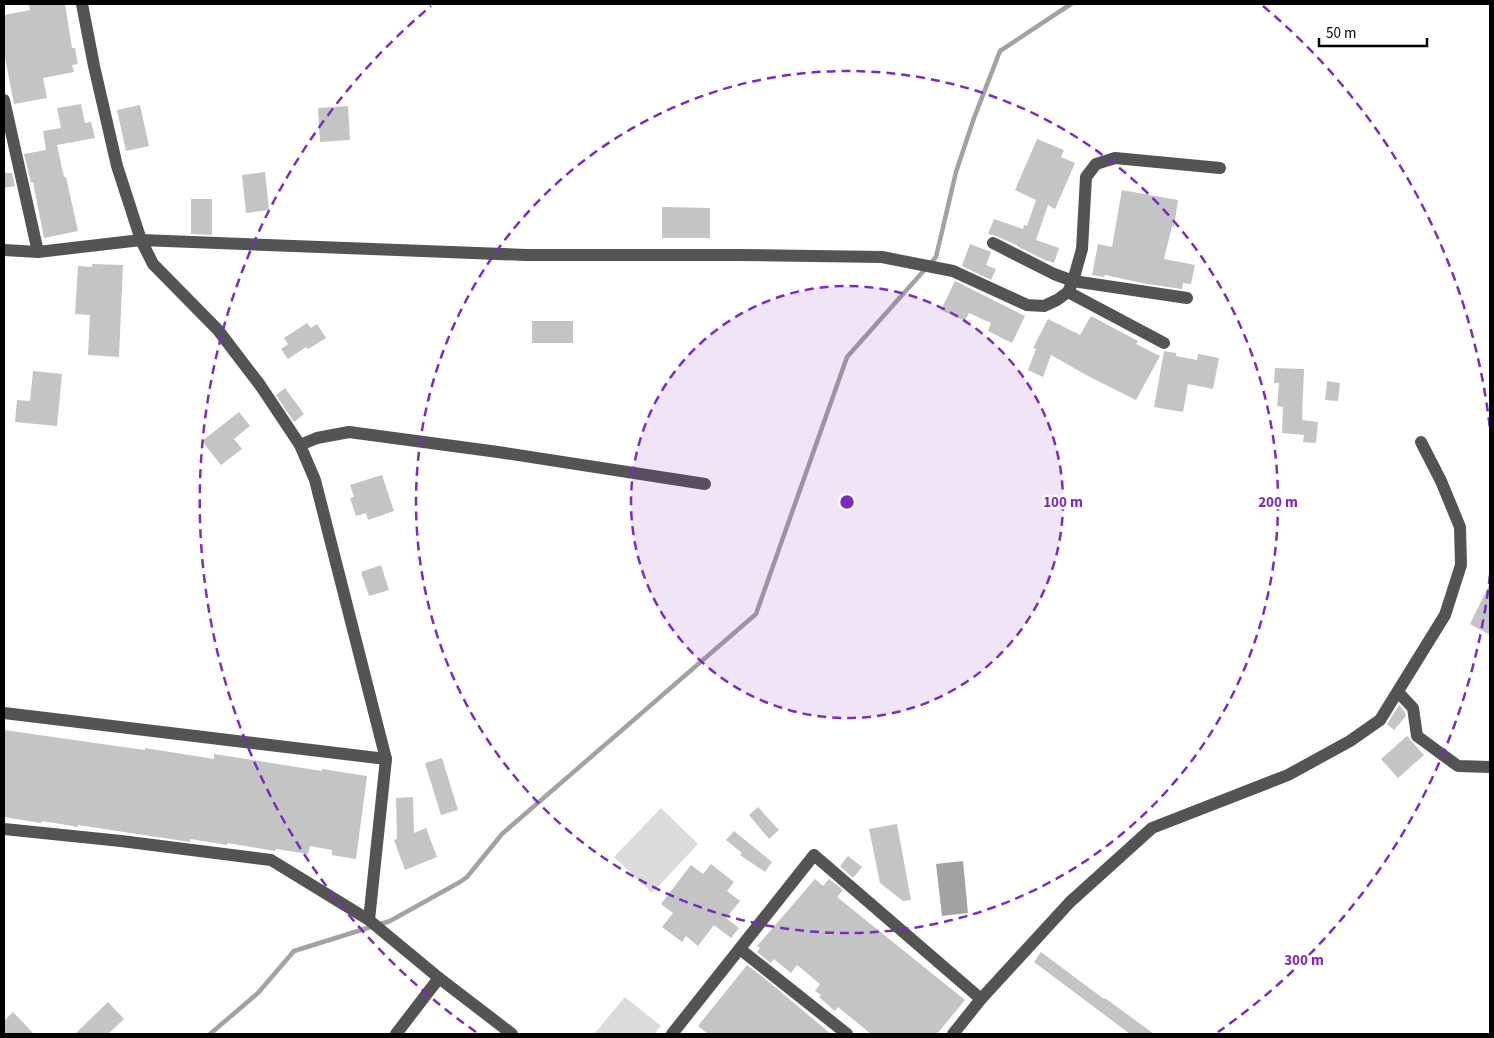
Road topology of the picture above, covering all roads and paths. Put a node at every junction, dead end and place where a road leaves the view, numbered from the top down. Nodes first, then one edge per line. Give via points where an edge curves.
1 (82, 4) edge
2 (4, 100) edge
3 (9, 144) edge
4 (1220, 168) dead end
5 (141, 240) junction
6 (993, 243) dead end
7 (4, 250) edge
8 (38, 252) junction
9 (1071, 286) junction
10 (1187, 298) dead end
11 (1164, 343) dead end
12 (1421, 442) dead end
13 (300, 445) junction
14 (705, 484) dead end
15 (1398, 692) junction
16 (4, 713) edge
17 (386, 760) junction
18 (1490, 767) edge
19 (4, 829) edge
20 (369, 920) junction
21 (740, 948) junction
22 (440, 978) junction
23 (981, 999) junction
24 (675, 1033) edge
25 (396, 1034) edge
26 (512, 1034) edge
27 (847, 1034) edge
28 (953, 1034) edge

1 - 5 street via 117,166
2 - 3 street
3 - 8 street
4 - 9 street via 1114,158 1096,164 1086,177 1082,249
5 - 8 street
5 - 9 street via 526,255 882,258 953,271 1027,305 1044,306 1057,300
5 - 13 street via 153,264 218,330
6 - 9 street
7 - 8 street
9 - 10 street
9 - 11 street
12 - 15 street via 1460,527 1462,564 1446,615
13 - 14 street via 350,432
13 - 17 street via 315,480
15 - 18 street via 1413,708 1417,736 1458,766
15 - 23 street via 1380,720 1350,741 1288,775 1152,828 1070,902
16 - 17 street
17 - 20 street
19 - 20 street via 271,860
20 - 22 street
21 - 23 street via 814,855
21 - 24 street
21 - 27 street
22 - 25 street
22 - 26 street
23 - 28 street

